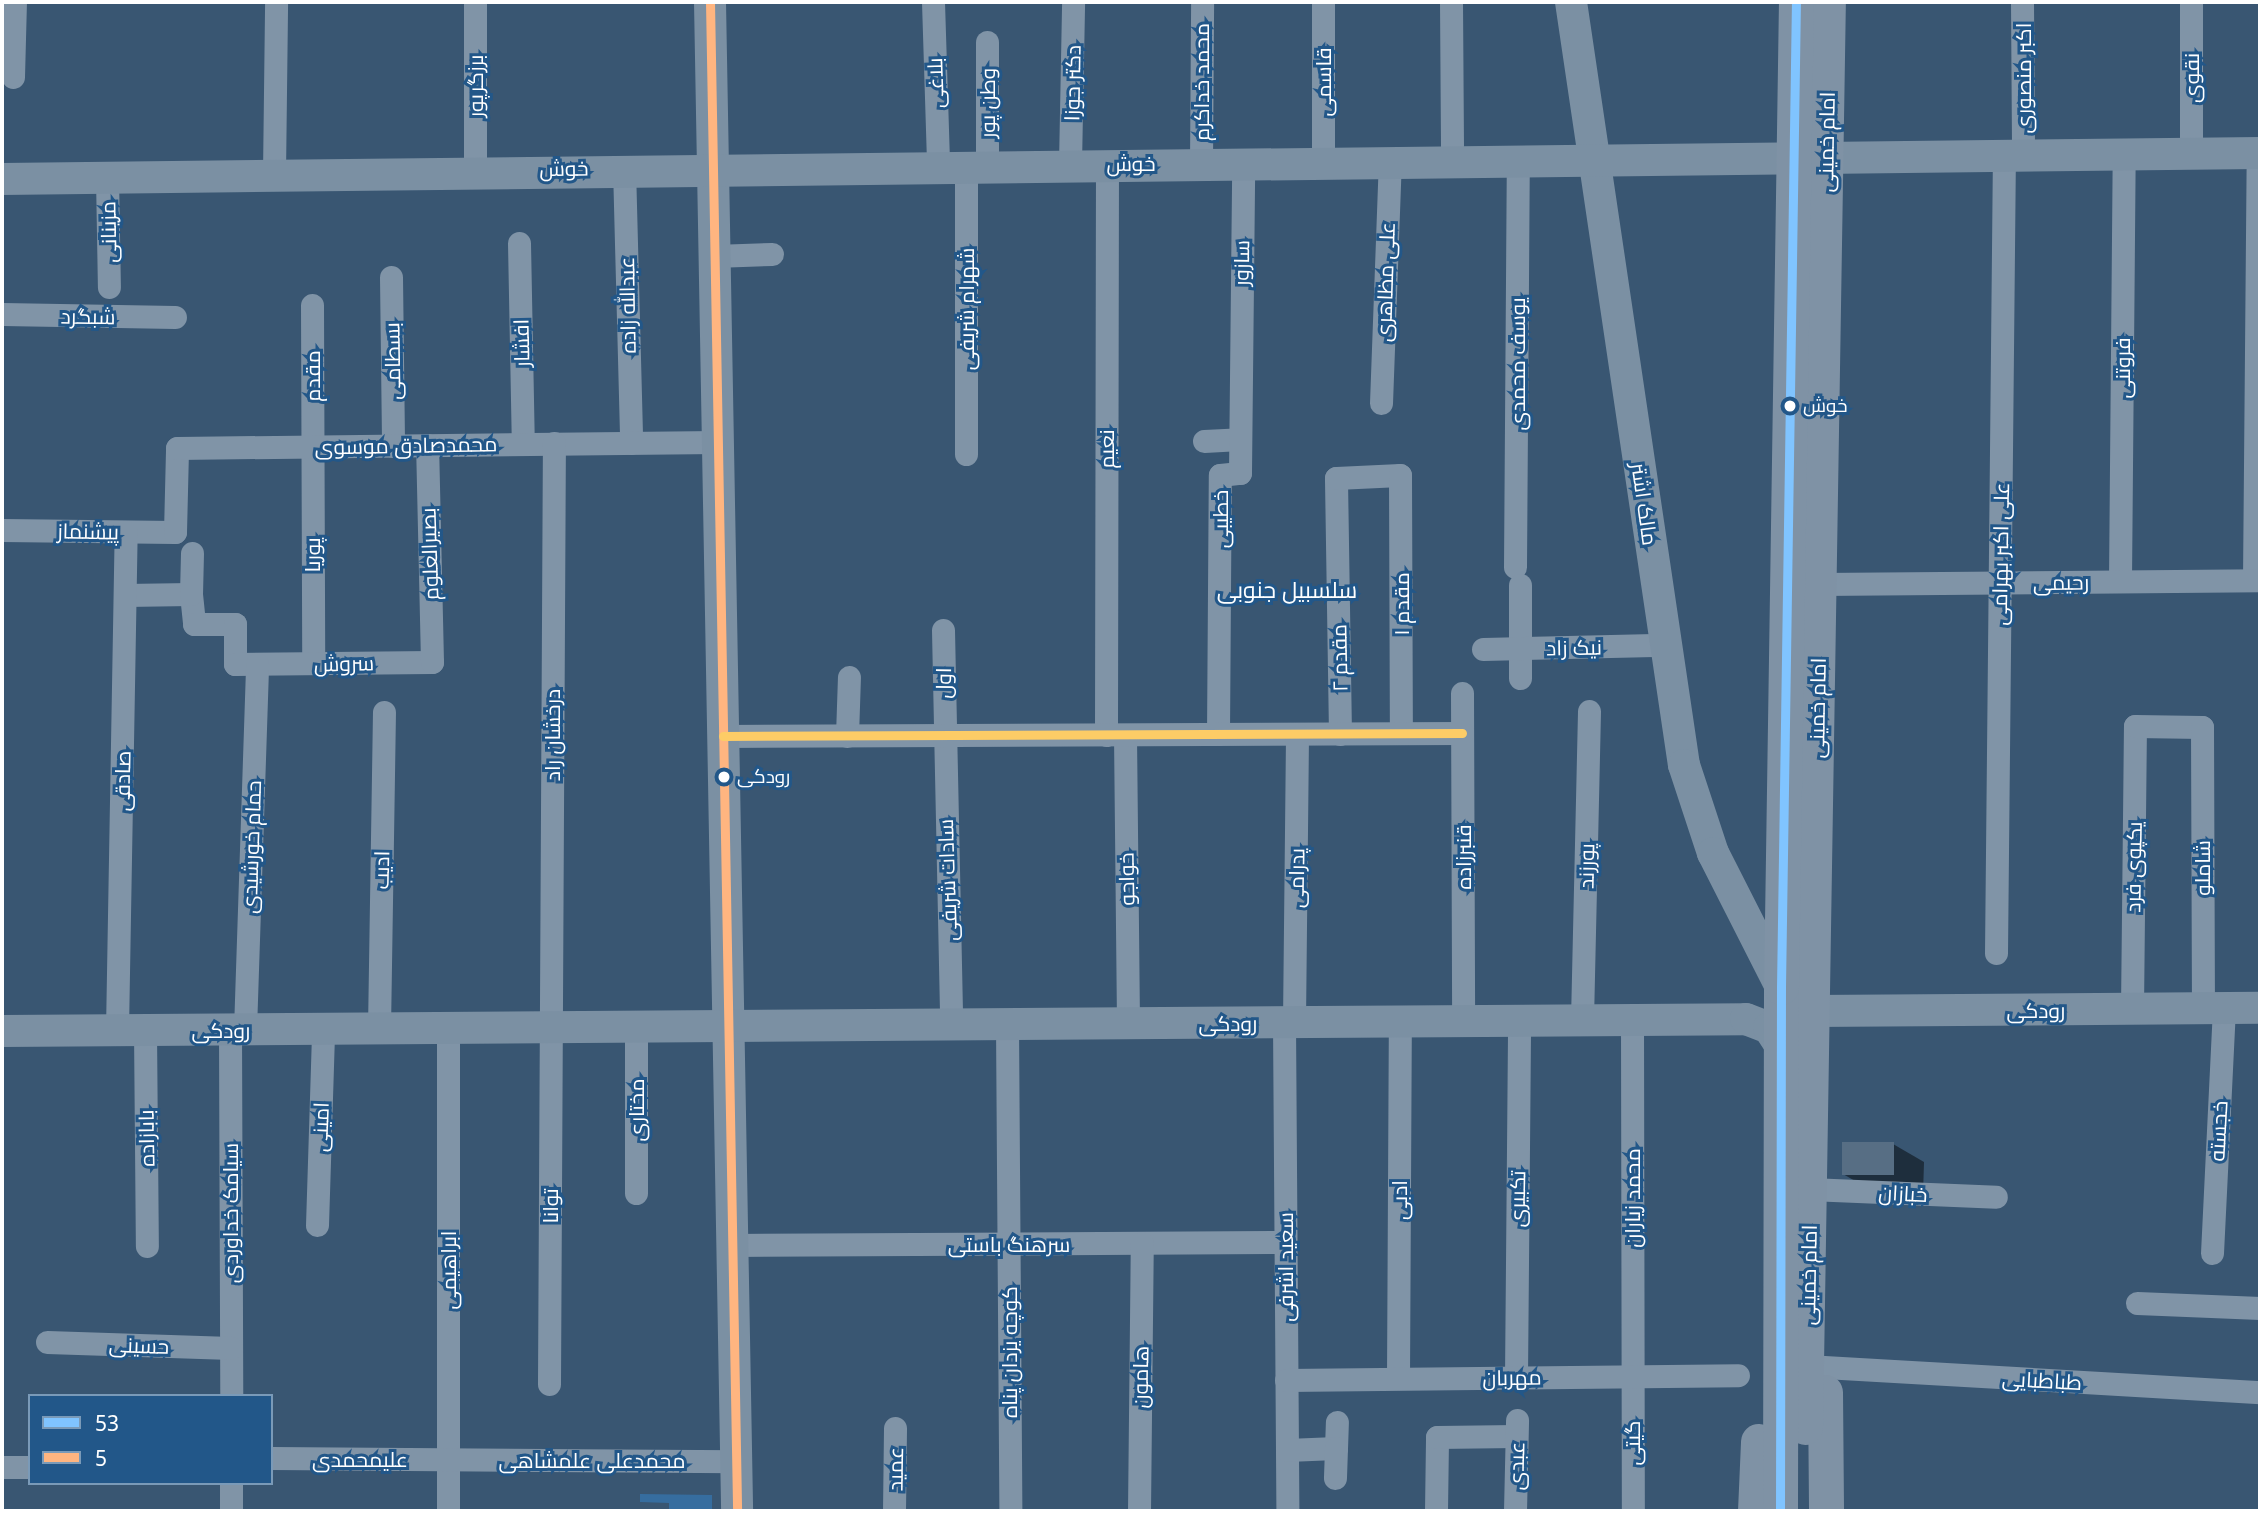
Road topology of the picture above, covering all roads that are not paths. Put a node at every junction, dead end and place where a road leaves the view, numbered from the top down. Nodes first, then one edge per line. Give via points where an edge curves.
1 (276, 2) edge
2 (475, 2) edge
3 (710, 2) edge
4 (933, 2) edge
5 (1073, 2) edge
6 (1202, 2) edge
7 (1323, 2) edge
8 (1451, 2) edge
9 (1571, 2) edge
10 (1796, 2) edge
11 (1828, 2) edge
12 (2022, 2) edge
13 (2191, 2) edge
14 (10, 17) edge
15 (987, 42) dead end
16 (13, 77) dead end
17 (2191, 153) junction
18 (2259, 153) edge
19 (2124, 154) junction
20 (2013, 155) junction
21 (1810, 158) junction
22 (1518, 161) junction
23 (1594, 161) junction
24 (1323, 162) junction
25 (1390, 162) junction
26 (1452, 162) junction
27 (1107, 163) junction
28 (1201, 163) junction
29 (1243, 163) junction
30 (964, 164) junction
31 (1070, 164) junction
32 (713, 166) junction
33 (624, 167) junction
34 (475, 170) junction
35 (274, 174) junction
36 (107, 177) junction
37 (2, 179) edge
38 (519, 243) dead end
39 (772, 254) dead end
40 (714, 256) junction
41 (391, 277) dead end
42 (109, 287) dead end
43 (312, 305) dead end
44 (2, 314) edge
45 (175, 317) dead end
46 (1239, 362) joint
47 (1381, 403) dead end
48 (1240, 439) junction
49 (1204, 441) dead end
50 (717, 442) junction
51 (554, 443) junction
52 (631, 443) junction
53 (523, 444) junction
54 (426, 445) junction
55 (393, 446) junction
56 (312, 447) junction
57 (966, 454) dead end
58 (1400, 475) joint
59 (1805, 525) junction
60 (2, 530) edge
61 (126, 531) junction
62 (175, 532) joint
63 (192, 553) dead end
64 (2257, 580) edge
65 (2120, 581) junction
66 (2000, 582) junction
67 (1819, 584) junction
68 (125, 594) junction
69 (191, 594) junction
70 (943, 630) dead end
71 (1665, 645) junction
72 (1520, 648) junction
73 (1483, 649) dead end
74 (432, 662) joint
75 (313, 663) junction
76 (257, 664) junction
77 (849, 677) dead end
78 (1520, 678) dead end
79 (1462, 693) dead end
80 (1589, 711) dead end
81 (384, 712) dead end
82 (2135, 726) joint
83 (1401, 733) junction
84 (1462, 733) junction
85 (1218, 734) junction
86 (1297, 734) junction
87 (1340, 734) junction
88 (1115, 735) junction
89 (847, 736) junction
90 (942, 736) junction
91 (723, 737) junction
92 (1996, 953) dead end
93 (1781, 987) junction
94 (2260, 1008) edge
95 (2132, 1009) junction
96 (2214, 1009) junction
97 (1812, 1011) junction
98 (1583, 1020) junction
99 (1632, 1020) junction
100 (1400, 1021) junction
101 (1463, 1021) junction
102 (1519, 1021) junction
103 (1289, 1022) junction
104 (1128, 1023) junction
105 (1007, 1024) junction
106 (951, 1025) junction
107 (728, 1026) junction
108 (551, 1027) junction
109 (636, 1027) junction
110 (448, 1028) junction
111 (323, 1029) junction
112 (379, 1029) junction
113 (131, 1030) junction
114 (238, 1030) junction
115 (2, 1031) edge
116 (1782, 1048) junction
117 (1809, 1189) junction
118 (636, 1193) dead end
119 (1996, 1197) dead end
120 (317, 1225) dead end
121 (1285, 1242) junction
122 (1142, 1243) junction
123 (1008, 1244) junction
124 (732, 1245) junction
125 (147, 1246) dead end
126 (2212, 1254) dead end
127 (1793, 1275) junction
128 (2137, 1303) dead end
129 (2260, 1308) edge
130 (47, 1342) dead end
131 (231, 1348) junction
132 (1824, 1367) junction
133 (1738, 1374) dead end
134 (1632, 1376) junction
135 (1516, 1377) junction
136 (1398, 1378) junction
137 (1286, 1380) junction
138 (549, 1384) dead end
139 (2260, 1392) edge
140 (231, 1394) edge
141 (1794, 1415) junction
142 (1337, 1422) dead end
143 (895, 1428) dead end
144 (1336, 1448) junction
145 (1287, 1450) junction
146 (273, 1458) edge
147 (448, 1459) junction
148 (736, 1461) junction
149 (2, 1466) edge
150 (28, 1466) edge
151 (1335, 1478) dead end
152 (232, 1485) edge
153 (232, 1511) edge
154 (448, 1511) edge
155 (737, 1511) edge
156 (894, 1511) edge
157 (1010, 1511) edge
158 (1139, 1511) edge
159 (1287, 1511) edge
160 (1436, 1511) edge
161 (1515, 1511) edge
162 (1633, 1511) edge
163 (1755, 1511) edge
164 (1780, 1511) edge
165 (1804, 1511) edge
166 (1826, 1511) edge

1 - 35 street
2 - 34 street, برزگرپور
3 - 32 main road
4 - 30 street, بلاغی
5 - 31 street, دکتر جوزا
6 - 28 street, محمد خداکرم
7 - 24 street, قاسمی
8 - 26 street
9 - 23 main road, مالک اشتر
10 - 21 main road, امام خمینی
11 - 21 main road, امام خمینی
12 - 20 street, اکبر منصوری
13 - 17 street, نقوی
14 - 16 street
15 - 30 street, وطن پور
17 - 18 main road, خوش
17 - 19 main road, خوش
18 - 64 street
19 - 20 main road, خوش
19 - 65 street, فروتنی
20 - 21 main road, خوش
20 - 66 street, علی اکبر بهرامی
21 - 23 main road, خوش
21 - 59 main road, امام خمینی
22 - 23 main road, خوش
22 - 26 main road, خوش
22 - 72 street, یوسف محمدی
23 - 71 main road, مالک اشتر
24 - 25 main road, خوش
24 - 29 main road, خوش
25 - 26 main road, خوش
25 - 47 street, علی مظاهری
27 - 28 main road, خوش
27 - 31 main road, خوش
27 - 88 street, نعیم
28 - 29 main road, خوش
29 - 46 street, سازور
30 - 31 main road, خوش
30 - 32 main road, خوش
30 - 57 street, شهرام شریفی
32 - 33 main road, خوش
32 - 40 main road
33 - 34 main road, خوش
33 - 52 street, عبدالله زاده
34 - 35 main road, خوش
35 - 36 main road, خوش
36 - 37 main road, خوش
36 - 42 street, مزینانی
38 - 53 street, افشار
39 - 40 street
40 - 50 main road
41 - 55 street, بسطامی
43 - 56 street, مقدم
44 - 45 street, شبگرد
46 - 48 street, خطیبی
48 - 49 street
48 - 85 street, خطیبی via 1240,473 1220,475
50 - 52 street, محمدصادق موسوی
50 - 91 main road
51 - 52 street, محمدصادق موسوی
51 - 53 street, محمدصادق موسوی
51 - 108 street, درخشان راد
53 - 54 street, محمدصادق موسوی
54 - 55 street, محمدصادق موسوی
54 - 74 street, بصیرالعلوم
55 - 56 street, محمدصادق موسوی
56 - 62 street, محمدصادق موسوی via 177,448
56 - 75 street, پوریا
58 - 83 street, مقدم ۱
58 - 87 street, مقدم ۲ via 1336,478
59 - 67 main road, امام خمینی
59 - 93 main road, امام خمینی
60 - 61 street, پیشنماز
61 - 62 street, پیشنماز
61 - 68 street, صادقی
63 - 69 street
64 - 65 street, رحیمی
65 - 66 street, رحیمی
66 - 67 street, رحیمی
66 - 92 street, علی اکبر بهرامی
67 - 97 main road, امام خمینی
68 - 69 street
68 - 113 street, صادقی
69 - 76 street via 194,624 235,624 235,664
70 - 90 street, اول
71 - 72 street, نیک زاد
71 - 93 main road, مالک اشتر via 1696,810
72 - 73 street, نیک زاد
72 - 78 street, یوسف محمدی
74 - 75 street, سروش
75 - 76 street, سروش
76 - 114 street, حمام خورشیدی
77 - 89 street
79 - 84 street, قنبرزاده
80 - 98 street, پورزند
81 - 112 street, ادیب
82 - 95 street, یکپوی فرد
82 - 96 street, شاملو via 2202,727
83 - 84 street
83 - 87 street
84 - 101 street, قنبرزاده
85 - 86 street
85 - 88 street
86 - 87 street
86 - 103 street, پدرامی
88 - 90 street
88 - 104 street, خواجو
89 - 90 street
89 - 91 street
90 - 106 street, سادات شریفی
91 - 107 main road
93 - 116 main road, امام خمینی
94 - 96 main road, رودکی
95 - 96 main road, رودکی
95 - 97 main road, رودکی
96 - 126 street, خجسته
97 - 117 main road, امام خمینی
98 - 99 main road, رودکی
98 - 102 main road, رودکی
99 - 116 main road, رودکی via 1741,1019 1765,1025
99 - 134 street, محمد زیاران
100 - 101 main road, رودکی
100 - 103 main road, رودکی
100 - 136 street, ادبی
101 - 102 main road, رودکی
102 - 135 street, تکبیری
103 - 104 main road, رودکی
103 - 121 street, سعید اشرفی
104 - 105 main road, رودکی
105 - 106 main road, رودکی
105 - 123 street, کوچه یزدان پناه
106 - 107 main road, رودکی
107 - 109 main road, رودکی
107 - 124 main road
108 - 109 main road, رودکی
108 - 110 main road, رودکی
108 - 138 street, توانا
109 - 118 street, مختاری
110 - 112 main road, رودکی
110 - 147 street, ابراهیمی
111 - 112 main road, رودکی
111 - 114 main road, رودکی
111 - 120 street, امینی
113 - 114 main road, رودکی
113 - 115 main road, رودکی
113 - 125 street, بابازاده
114 - 131 street, سیامک خداوردی
116 - 127 main road, امام خمینی
117 - 119 street, خبازان
117 - 127 main road, امام خمینی
121 - 122 street, سرهنگ باستی
121 - 137 street, سعید اشرفی
122 - 123 street, سرهنگ باستی
122 - 158 street, هامون
123 - 124 street, سرهنگ باستی
123 - 157 street, کوچه یزدان پناه
124 - 148 main road
127 - 132 main road
127 - 141 main road, امام خمینی
127 - 163 main road via 1760,1383
128 - 129 street
130 - 131 street, حسینی
131 - 140 street, سیامک خداوردی
132 - 139 street, طباطبایی
132 - 166 main road
133 - 134 street, مهربان
134 - 135 street, مهربان
134 - 162 street, گیتی
135 - 136 street, مهربان
136 - 137 street, مهربان
137 - 145 street, سعید اشرفی
141 - 164 main road
141 - 165 main road
142 - 144 street
143 - 156 street, عمید
144 - 145 street
144 - 151 street
145 - 159 street, سعید اشرفی
146 - 147 street, علیمحمدی
147 - 148 street, محمدعلی علمشاهی
147 - 154 street, ابراهیمی
148 - 155 main road
149 - 150 street
152 - 153 street
160 - 161 street, عبدی via 1437,1437 1516,1428

